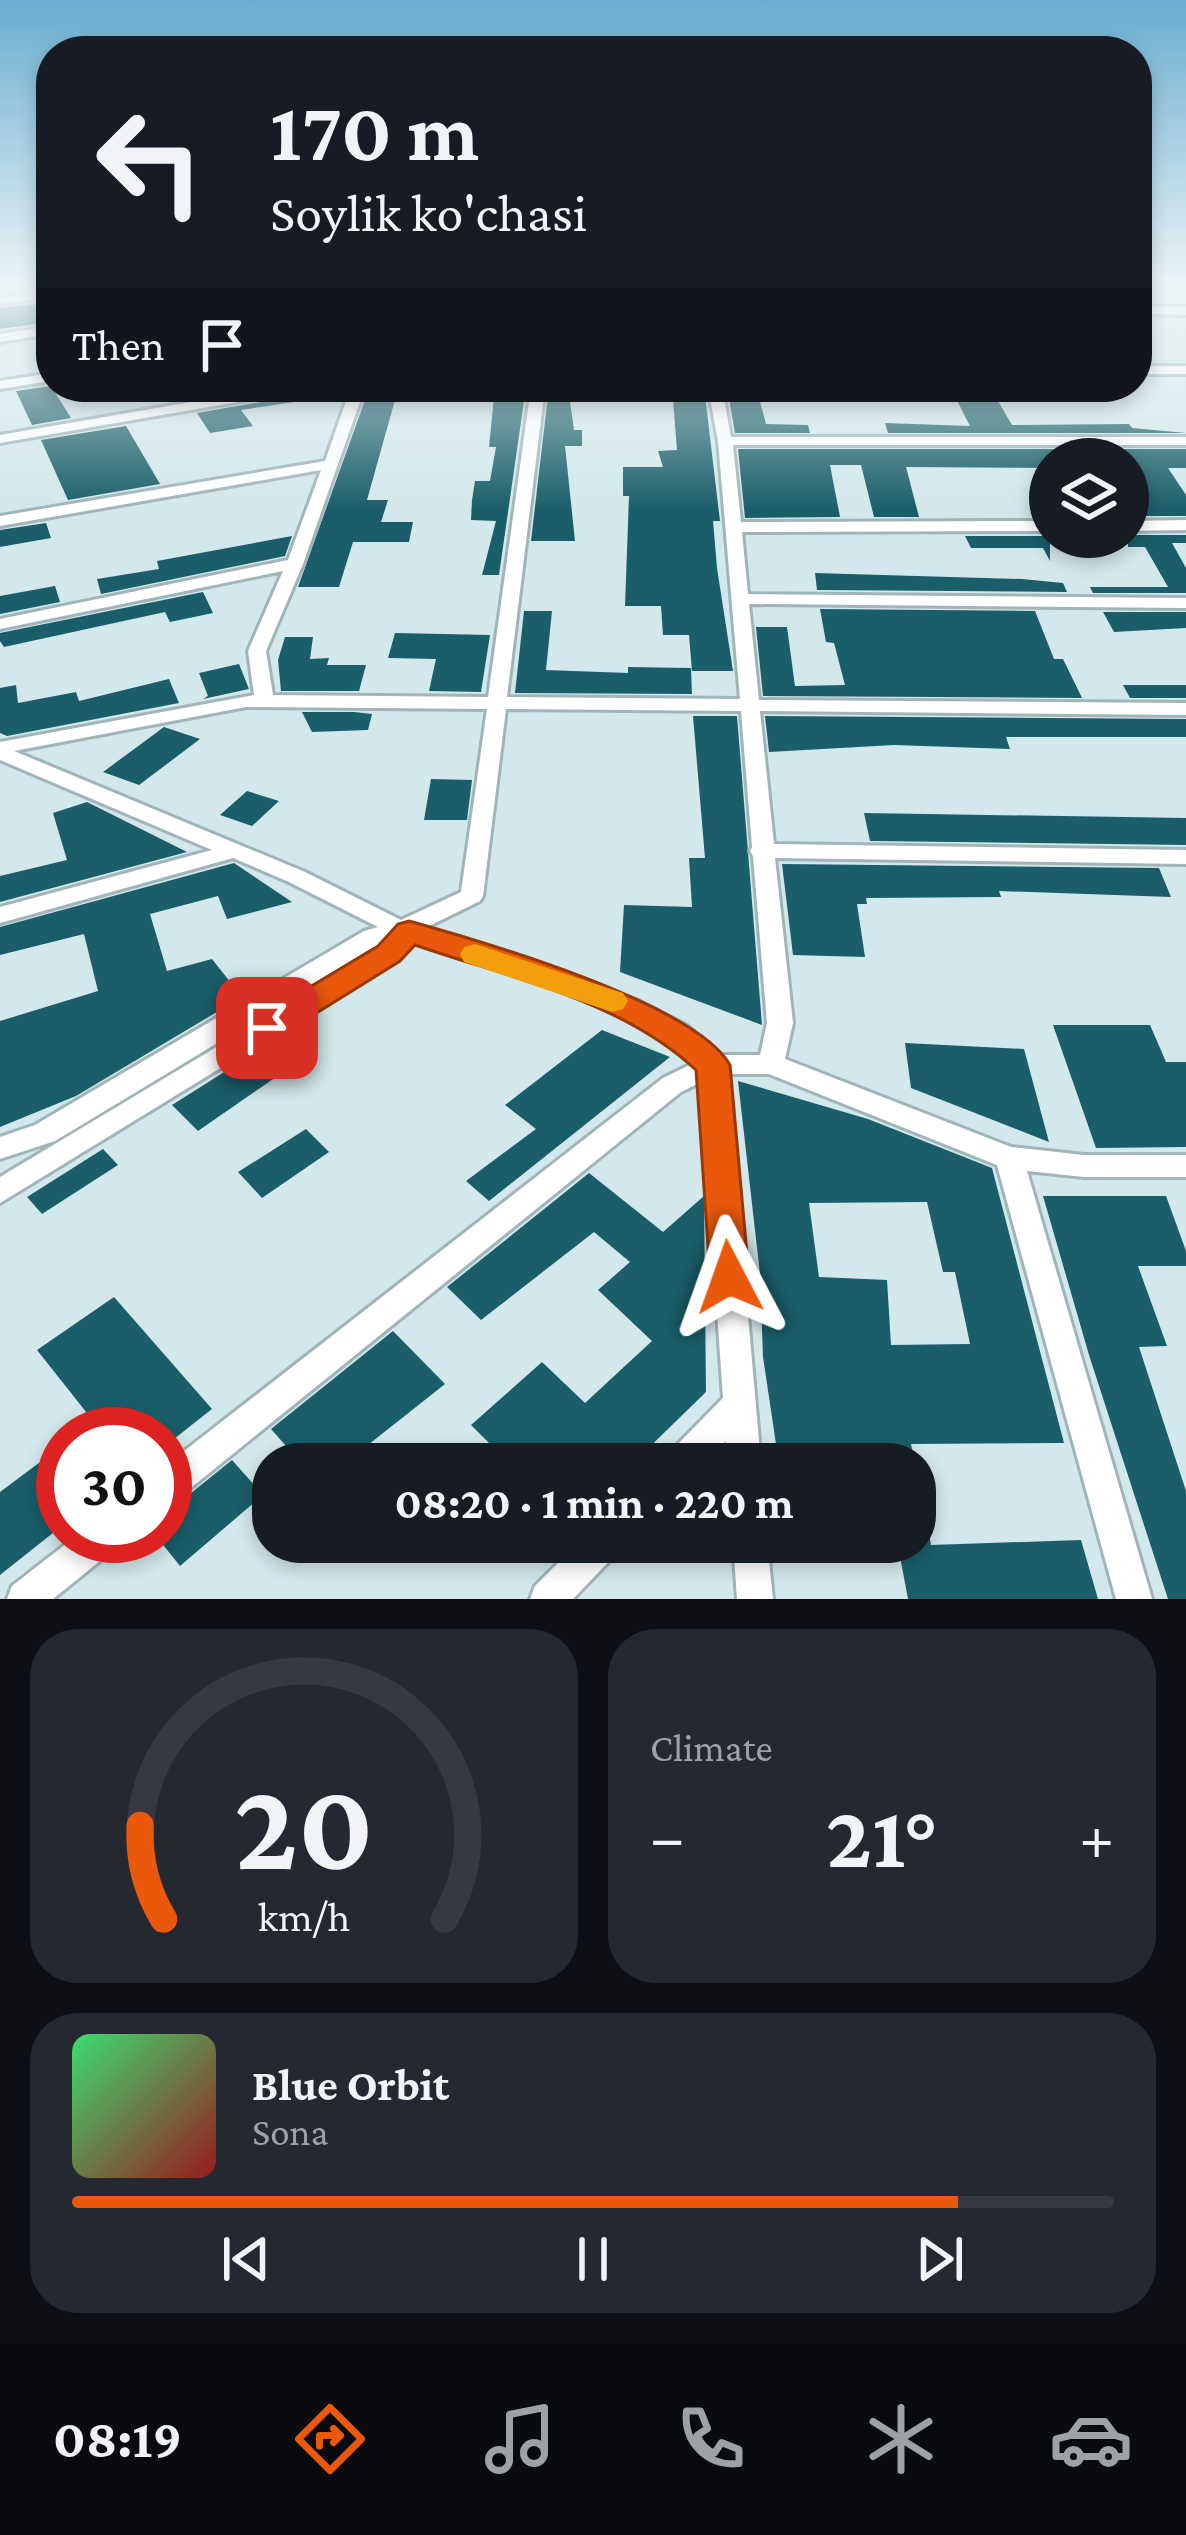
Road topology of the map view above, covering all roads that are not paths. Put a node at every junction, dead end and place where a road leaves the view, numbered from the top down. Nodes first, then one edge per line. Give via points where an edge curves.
1 (1152, 370) edge
2 (1186, 370) edge
3 (36, 380) edge
4 (0, 386) edge
5 (213, 402) edge
6 (353, 402) edge
7 (536, 402) edge
8 (718, 402) edge
9 (0, 439) edge
10 (725, 441) junction
11 (1186, 441) edge
12 (331, 464) junction
13 (0, 521) edge
14 (1186, 525) edge
15 (1029, 526) edge
16 (1149, 526) edge
17 (732, 527) junction
18 (295, 564) junction
19 (741, 599) junction
20 (1186, 603) edge
21 (0, 623) edge
22 (265, 701) junction
23 (494, 706) junction
24 (749, 709) junction
25 (1186, 709) edge
26 (0, 751) edge
27 (234, 851) junction
28 (761, 851) junction
29 (1186, 856) edge
30 (0, 915) edge
31 (404, 930) junction
32 (771, 1064) junction
33 (713, 1065) junction
34 (54, 1143) junction
35 (0, 1148) edge
36 (1009, 1158) junction
37 (1186, 1166) edge
38 (0, 1191) edge
39 (740, 1404) junction
40 (702, 1443) edge
41 (743, 1443) edge
42 (192, 1466) edge
43 (70, 1563) edge
44 (583, 1563) edge
45 (752, 1563) edge
46 (25, 1599) edge
47 (548, 1599) edge
48 (755, 1599) edge
49 (1134, 1599) edge

1 - 2 street
3 - 4 street
5 - 9 street
6 - 12 street
7 - 23 street
8 - 10 street
10 - 11 street
10 - 17 street
12 - 13 street
12 - 18 street
14 - 16 street
15 - 17 street
17 - 19 street
18 - 21 street
18 - 22 street via 256,651
19 - 20 street
19 - 24 street
22 - 23 street
22 - 26 street
23 - 24 street
23 - 31 street via 472,896
24 - 25 street
24 - 28 street
26 - 27 street
27 - 30 street
27 - 31 street
28 - 29 street
28 - 32 street via 780,1023
31 - 33 street via 627,1006 678,1033
31 - 34 street via 389,954
32 - 33 street
32 - 36 street
33 - 39 street
33 - 42 street via 672,1085
34 - 35 street
34 - 38 street
36 - 37 street
36 - 49 street
39 - 40 street
39 - 41 street
43 - 46 street
44 - 47 street
45 - 48 street

